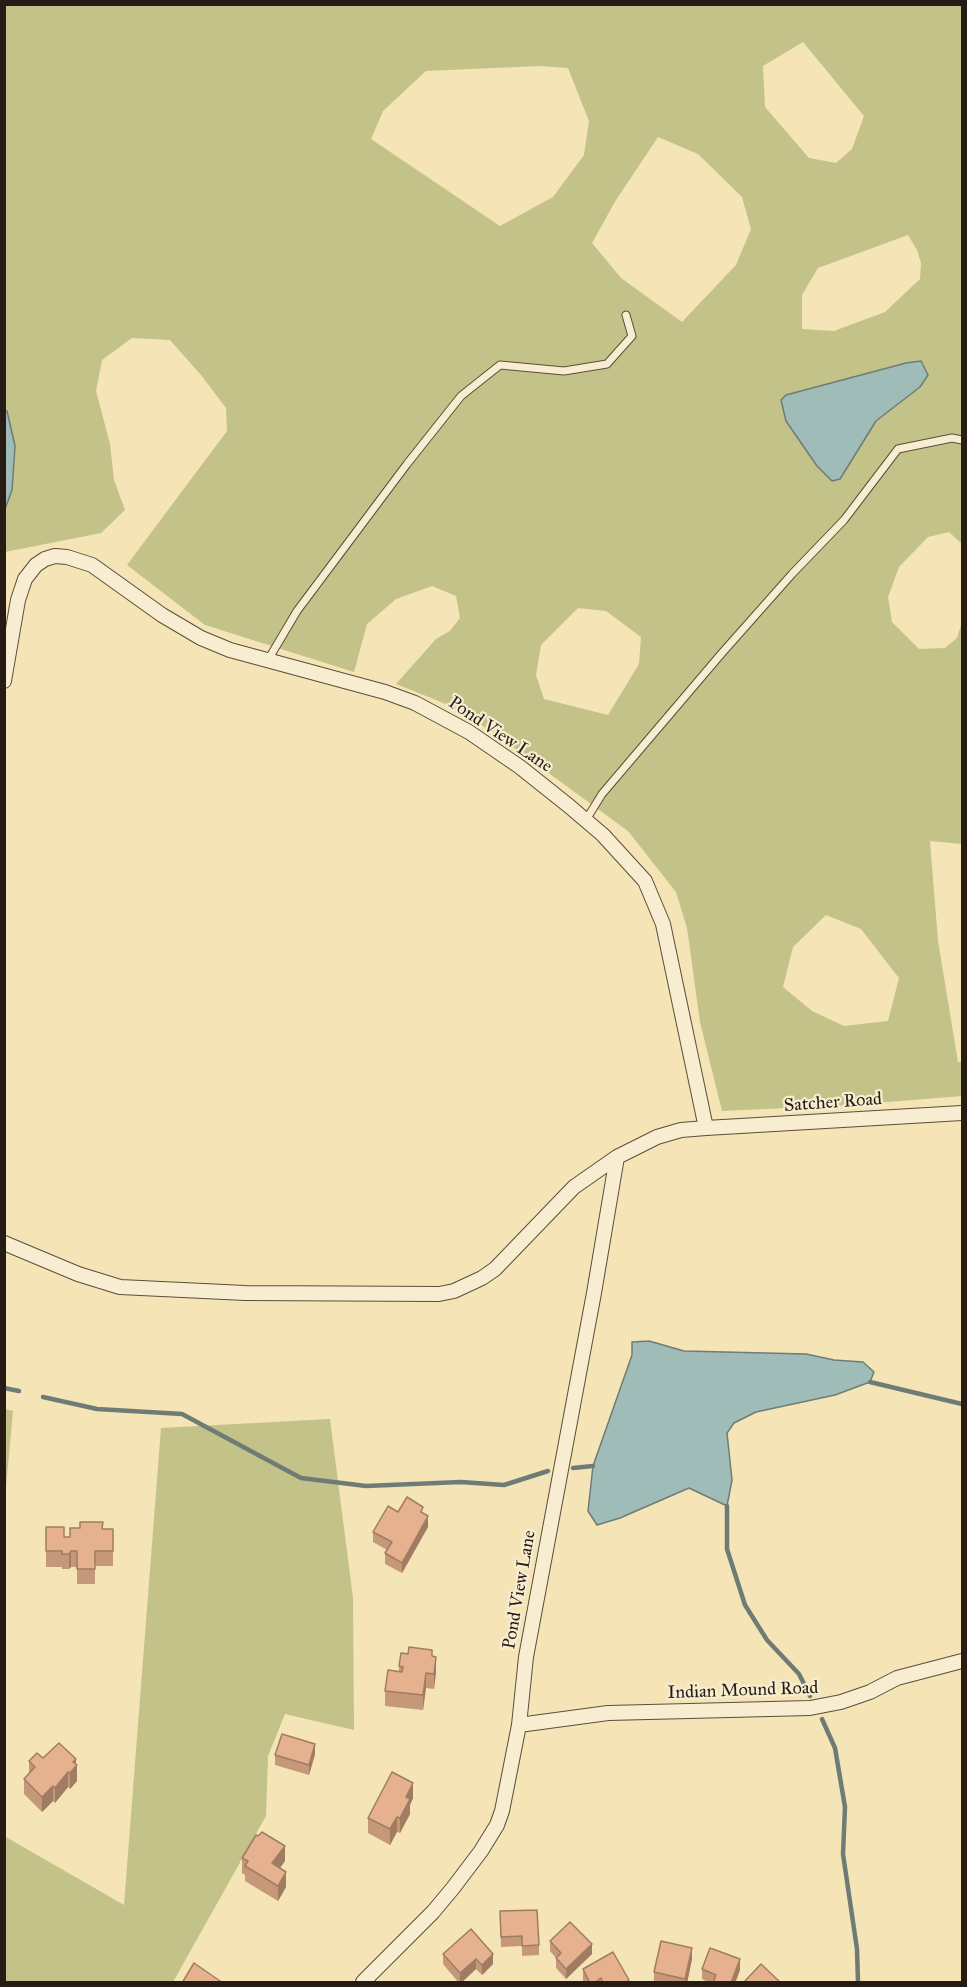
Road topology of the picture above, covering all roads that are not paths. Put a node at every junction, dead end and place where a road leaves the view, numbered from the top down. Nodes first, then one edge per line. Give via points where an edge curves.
1 (626, 315) dead end
2 (963, 440) edge
3 (268, 660) junction
4 (4, 681) edge
5 (586, 820) junction
6 (963, 1113) edge
7 (706, 1128) junction
8 (617, 1157) junction
9 (4, 1243) edge
10 (963, 1661) edge
11 (519, 1725) junction
12 (363, 1983) edge

1 - 3 lane via 632,336 607,364 564,371 500,365 460,396 297,611
2 - 5 lane via 952,438 898,449 844,520 722,653 602,794
3 - 4 street, Pond View Lane via 201,638 92,566 55,556 36,564 25,579
3 - 5 street, Pond View Lane via 385,692 443,716 520,767
5 - 7 street, Pond View Lane via 645,881 658,909
6 - 7 street, Satcher Road
7 - 8 street via 657,1137
8 - 9 street via 574,1187 495,1269 469,1285 439,1294 245,1293 120,1287
8 - 11 street, Pond View Lane via 526,1657
10 - 11 street, Indian Mound Road via 897,1678 856,1698 818,1707 608,1713
11 - 12 street, Pond View Lane via 497,1825 433,1912

